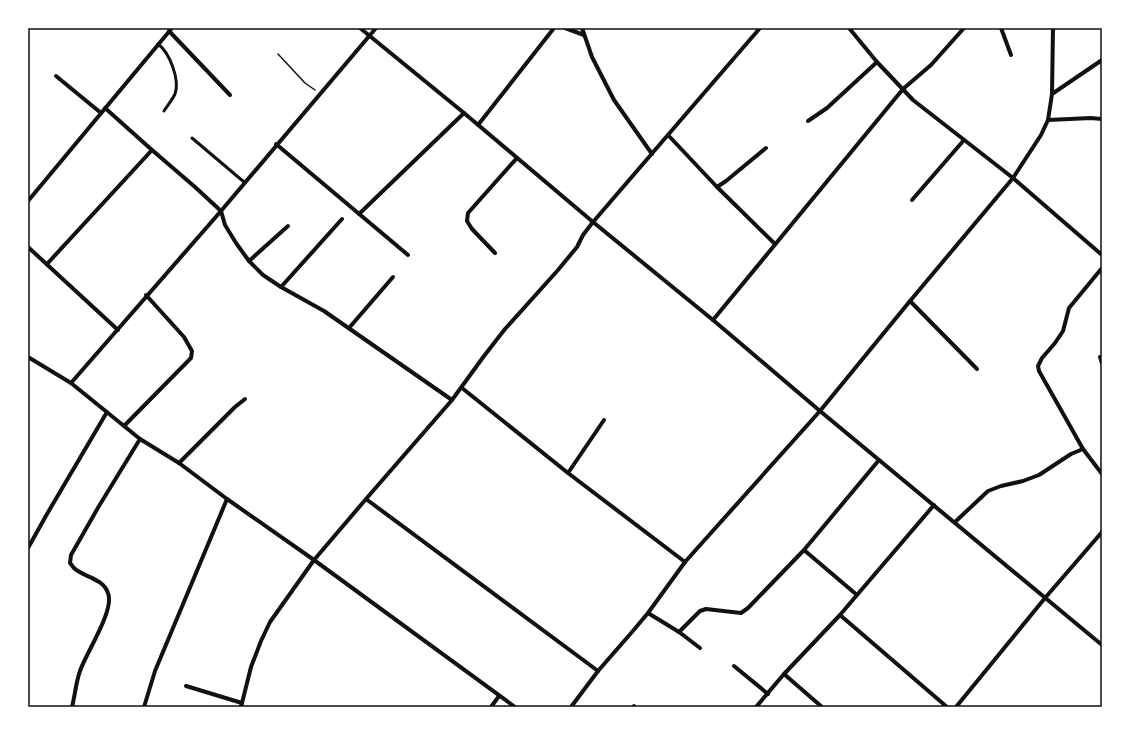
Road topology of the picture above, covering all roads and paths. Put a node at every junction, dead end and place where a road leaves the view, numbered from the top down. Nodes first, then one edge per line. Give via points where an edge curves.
1 (360, 28) edge
2 (376, 28) edge
3 (554, 28) edge
4 (565, 28) edge
5 (582, 28) edge
6 (760, 28) edge
7 (849, 28) edge
8 (964, 28) edge
9 (1001, 28) edge
10 (1053, 28) edge
11 (170, 30) edge
12 (584, 35) junction
13 (369, 36) junction
14 (158, 44) junction
15 (278, 54) dead end
16 (1011, 54) dead end
17 (1102, 60) edge
18 (877, 62) junction
19 (56, 76) dead end
20 (903, 90) junction
21 (320, 93) junction
22 (1052, 94) junction
23 (230, 95) dead end
24 (105, 108) junction
25 (164, 111) dead end
26 (102, 112) junction
27 (464, 113) junction
28 (1102, 119) edge
29 (1048, 120) junction
30 (808, 122) dead end
31 (478, 125) junction
32 (668, 135) junction
33 (192, 138) dead end
34 (964, 140) junction
35 (276, 144) junction
36 (766, 148) dead end
37 (152, 150) junction
38 (652, 154) junction
39 (518, 158) junction
40 (1013, 178) junction
41 (244, 182) junction
42 (717, 188) junction
43 (912, 200) dead end
44 (28, 201) edge
45 (221, 211) junction
46 (359, 214) junction
47 (342, 219) dead end
48 (593, 222) junction
49 (288, 226) dead end
50 (775, 244) junction
51 (28, 247) edge
52 (495, 253) dead end
53 (408, 255) dead end
54 (1102, 255) edge
55 (249, 261) junction
56 (47, 264) junction
57 (1102, 268) edge
58 (393, 277) dead end
59 (281, 287) junction
60 (146, 295) junction
61 (910, 301) junction
62 (713, 320) junction
63 (349, 328) junction
64 (118, 330) junction
65 (28, 357) edge
66 (1100, 357) dead end
67 (1102, 363) edge
68 (977, 368) dead end
69 (71, 383) junction
70 (462, 388) junction
71 (245, 399) dead end
72 (452, 400) junction
73 (820, 411) junction
74 (107, 412) junction
75 (604, 420) dead end
76 (124, 426) junction
77 (140, 439) junction
78 (1083, 450) junction
79 (879, 460) junction
80 (179, 463) junction
81 (568, 473) junction
82 (1102, 474) edge
83 (227, 499) junction
84 (366, 499) junction
85 (934, 505) junction
86 (955, 522) junction
87 (1102, 532) edge
88 (28, 548) edge
89 (804, 550) junction
90 (314, 560) junction
91 (685, 562) junction
92 (856, 595) junction
93 (1045, 598) junction
94 (648, 612) junction
95 (840, 615) junction
96 (679, 632) junction
97 (1102, 645) edge
98 (700, 648) dead end
99 (734, 666) dead end
100 (598, 671) junction
101 (784, 674) junction
102 (186, 686) dead end
103 (768, 694) junction
104 (499, 696) junction
105 (241, 705) edge
106 (72, 707) edge
107 (144, 707) edge
108 (491, 707) edge
109 (515, 707) edge
110 (571, 707) edge
111 (756, 707) edge
112 (822, 707) edge
113 (947, 707) edge
114 (956, 707) edge

1 - 13 street
2 - 13 street
3 - 31 street
4 - 12 street
5 - 12 street
6 - 32 street
7 - 18 street
8 - 20 street via 930,66
9 - 16 street
10 - 22 street
11 - 14 street
11 - 23 street
12 - 38 street via 614,100
13 - 21 street
13 - 27 street
14 - 24 street
14 - 25 lane via 164,48 170,60 177,84 175,94
15 - 21 path via 305,83
17 - 22 street
18 - 20 street
18 - 30 street
19 - 26 street
20 - 34 street
20 - 50 street
21 - 35 street
22 - 29 street
24 - 26 street
24 - 37 street
26 - 44 street
27 - 31 street
27 - 46 street
28 - 29 street
29 - 40 street
31 - 39 street
32 - 38 street
32 - 42 street
33 - 41 lane
34 - 40 street
34 - 43 street
35 - 41 street
35 - 46 street
36 - 42 street
37 - 45 street
37 - 56 street
38 - 48 street
39 - 48 street
39 - 52 street via 468,213 467,221
40 - 54 street
40 - 61 street
41 - 45 street
42 - 50 street
45 - 55 street via 225,225
45 - 60 street
46 - 53 street
47 - 59 street
48 - 62 street
48 - 70 street via 577,247 506,329
49 - 55 street
50 - 62 street
51 - 56 street
55 - 59 street via 263,275
56 - 64 street
57 - 78 street via 1068,308 1063,331 1038,366
58 - 63 street
59 - 63 street
60 - 64 street
60 - 76 street via 184,337 192,351 191,358
61 - 68 street
61 - 73 street
62 - 73 street
63 - 72 street
64 - 69 street
65 - 69 street
66 - 67 street
69 - 74 street
70 - 72 street
70 - 81 street
71 - 80 street
72 - 84 street
73 - 79 street
73 - 91 street
74 - 76 street
74 - 88 street
75 - 81 street
76 - 77 street
77 - 80 street
77 - 106 street via 72,555 70,563 74,569 104,586 110,601 98,637 80,672
78 - 82 street
78 - 86 street via 1071,454 1039,475 988,491
79 - 85 street
79 - 89 street
80 - 83 street
81 - 91 street
83 - 90 street
83 - 107 street via 155,671
84 - 90 street
84 - 100 street
85 - 86 street
85 - 92 street
86 - 93 street
87 - 93 street
89 - 92 street
89 - 96 street via 741,613 706,609 700,611
90 - 104 street
90 - 105 street via 270,622 251,667
91 - 94 street
92 - 95 street
93 - 97 street
93 - 114 street
94 - 96 street
94 - 100 street
95 - 101 street
95 - 113 street
96 - 98 street
99 - 103 street
100 - 110 street
101 - 103 street
101 - 112 street
102 - 105 street
103 - 111 street
104 - 108 street
104 - 109 street

